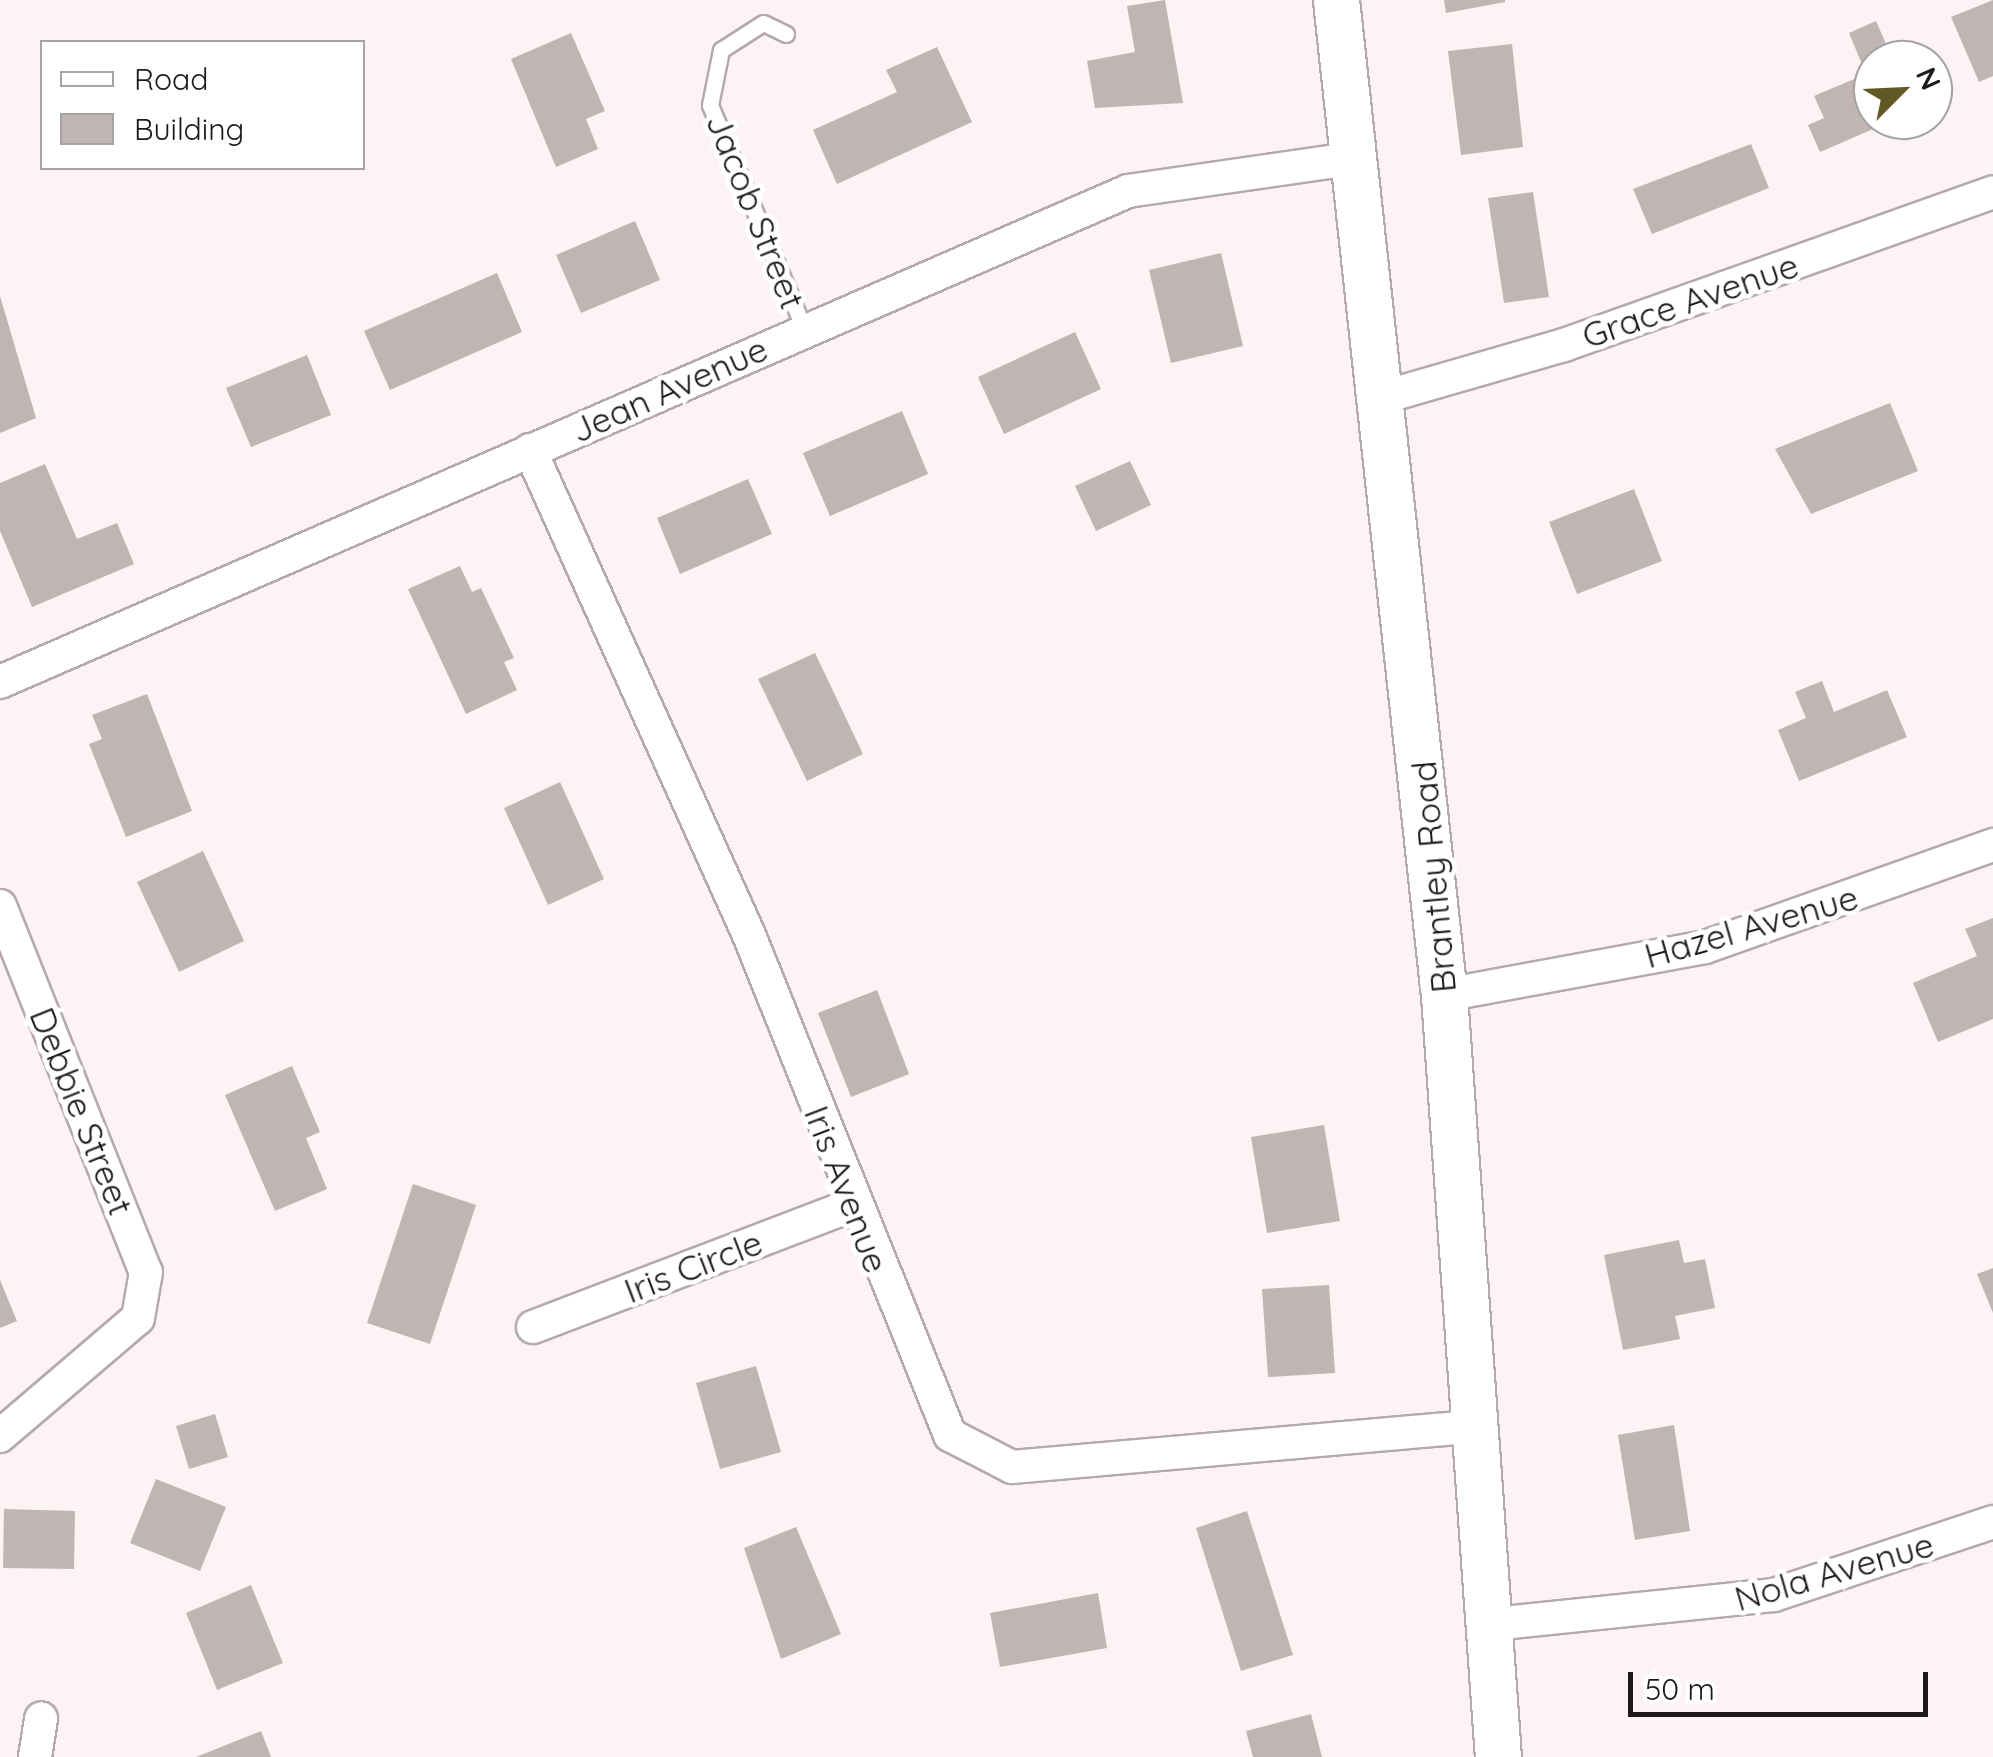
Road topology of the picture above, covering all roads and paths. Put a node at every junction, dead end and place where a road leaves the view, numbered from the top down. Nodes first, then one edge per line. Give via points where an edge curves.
1 (1336, 0) edge
2 (786, 34) dead end
3 (1356, 158) junction
4 (1993, 192) edge
5 (804, 329) junction
6 (1384, 397) junction
7 (530, 450) junction
8 (0, 682) edge
9 (1993, 844) edge
10 (0, 906) edge
11 (1444, 995) junction
12 (853, 1205) junction
13 (533, 1327) dead end
14 (1478, 1426) junction
15 (0, 1436) edge
16 (1993, 1522) edge
17 (1493, 1624) junction
18 (41, 1718) dead end
19 (34, 1757) edge
20 (1498, 1757) edge

1 - 3 street, Brantley Road
2 - 5 lane, Jacob Street via 762,23 721,50 710,105
3 - 5 street, Jean Avenue via 1128,191
3 - 6 street, Brantley Road
4 - 6 street, Grace Avenue via 1564,344
5 - 7 street, Jean Avenue
6 - 11 street, Brantley Road
7 - 8 street, Jean Avenue
7 - 12 street, Iris Avenue via 749,935
9 - 11 street, Hazel Avenue via 1705,947
10 - 15 street, Debbie Street via 146,1272 138,1318
11 - 14 street, Brantley Road
12 - 13 street, Iris Circle
12 - 14 street, Iris Avenue via 932,1405 950,1435 987,1459 1012,1467 1103,1463
14 - 17 street, Brantley Road
16 - 17 street, Nola Avenue via 1774,1595
17 - 20 street, Brantley Road
18 - 19 street

